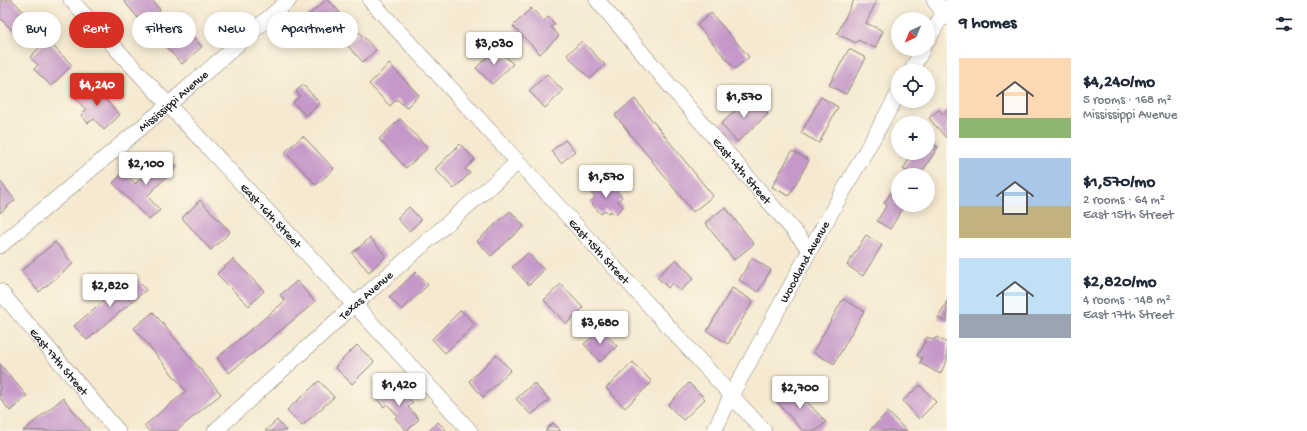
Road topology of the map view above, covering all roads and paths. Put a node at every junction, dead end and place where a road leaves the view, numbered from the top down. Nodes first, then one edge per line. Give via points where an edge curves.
1 (72, 0) edge
2 (289, 0) edge
3 (370, 0) edge
4 (597, 0) edge
5 (934, 0) edge
6 (946, 13) edge
7 (935, 30) edge
8 (168, 105) junction
9 (891, 106) edge
10 (518, 162) junction
11 (0, 246) edge
12 (810, 250) junction
13 (0, 291) edge
14 (355, 304) junction
15 (731, 396) junction
16 (118, 431) edge
17 (216, 431) edge
18 (470, 431) edge
19 (714, 431) edge
20 (764, 431) edge

1 - 8 street, East 16th Street
2 - 8 street, Mississippi Avenue
3 - 10 street, East 15th Street
4 - 12 street, East 14th Street
5 - 6 street
6 - 7 street
8 - 11 street, Mississippi Avenue
8 - 14 street, East 16th Street
9 - 12 street, Woodland Avenue
10 - 14 street, Texas Avenue
10 - 15 street, East 15th Street
12 - 15 street, Woodland Avenue
13 - 16 street, East 17th Street
14 - 17 street, Texas Avenue
14 - 18 street, East 16th Street
15 - 19 street, Woodland Avenue
15 - 20 street, East 15th Street

